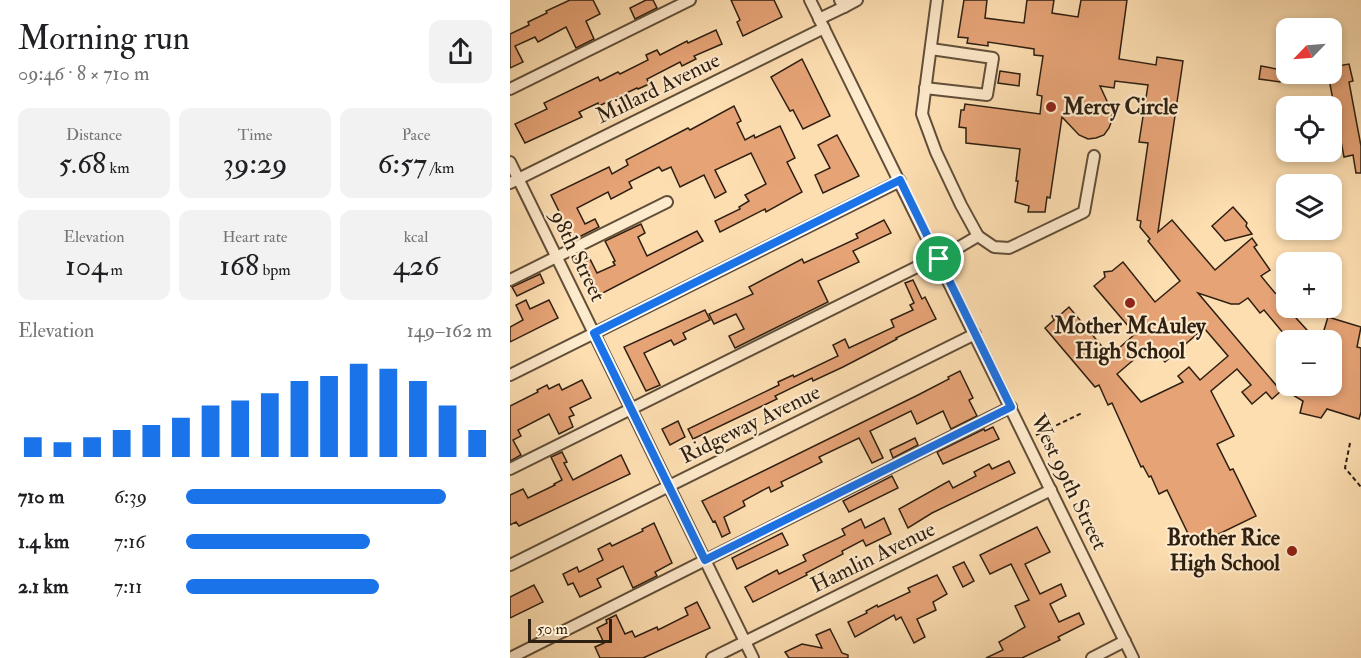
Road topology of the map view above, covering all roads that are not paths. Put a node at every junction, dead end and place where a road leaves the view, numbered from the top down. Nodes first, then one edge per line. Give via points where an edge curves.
1 (690, 0) edge
2 (810, 0) edge
3 (857, 0) edge
4 (937, 0) edge
5 (842, 4) edge
6 (821, 24) junction
7 (931, 49) junction
8 (925, 88) junction
9 (510, 89) edge
10 (1095, 156) dead end
11 (510, 162) edge
12 (900, 180) junction
13 (514, 181) edge
14 (667, 202) dead end
15 (978, 236) junction
16 (557, 257) junction
17 (938, 258) junction
18 (510, 280) edge
19 (594, 333) junction
20 (975, 334) junction
21 (510, 375) edge
22 (1011, 407) junction
23 (632, 409) junction
24 (510, 469) edge
25 (669, 486) junction
26 (1051, 490) junction
27 (705, 560) junction
28 (510, 565) edge
29 (1125, 641) junction
30 (745, 642) junction
31 (510, 658) edge
32 (712, 658) edge
33 (753, 658) edge
34 (1092, 658) edge
35 (1133, 658) edge

1 - 9 street
2 - 6 street, West 99th Street
3 - 5 street, Millard Avenue
4 - 7 street
5 - 6 street, Millard Avenue
6 - 12 street, West 99th Street
6 - 13 street, Millard Avenue
7 - 8 street
7 - 8 street via 993,58 992,67 987,95
8 - 15 street via 922,114
10 - 15 street via 1084,213 1010,248 994,247
11 - 13 street, 98th Street
12 - 17 street, West 99th Street
12 - 19 street
13 - 16 street, 98th Street
14 - 16 street
15 - 17 street
16 - 18 street
16 - 19 street, 98th Street
17 - 20 street, West 99th Street
17 - 23 street
19 - 21 street
19 - 23 street, 98th Street
20 - 22 street, West 99th Street
20 - 25 street, Ridgeway Avenue
22 - 26 street, West 99th Street
22 - 27 street
23 - 24 street
23 - 25 street, 98th Street
25 - 27 street, 98th Street
25 - 28 street, Ridgeway Avenue
26 - 29 street, West 99th Street
26 - 30 street, Hamlin Avenue
27 - 30 street, 98th Street
27 - 31 street
29 - 34 street
29 - 35 street, West 99th Street
30 - 32 street, Hamlin Avenue
30 - 33 street, 98th Street

